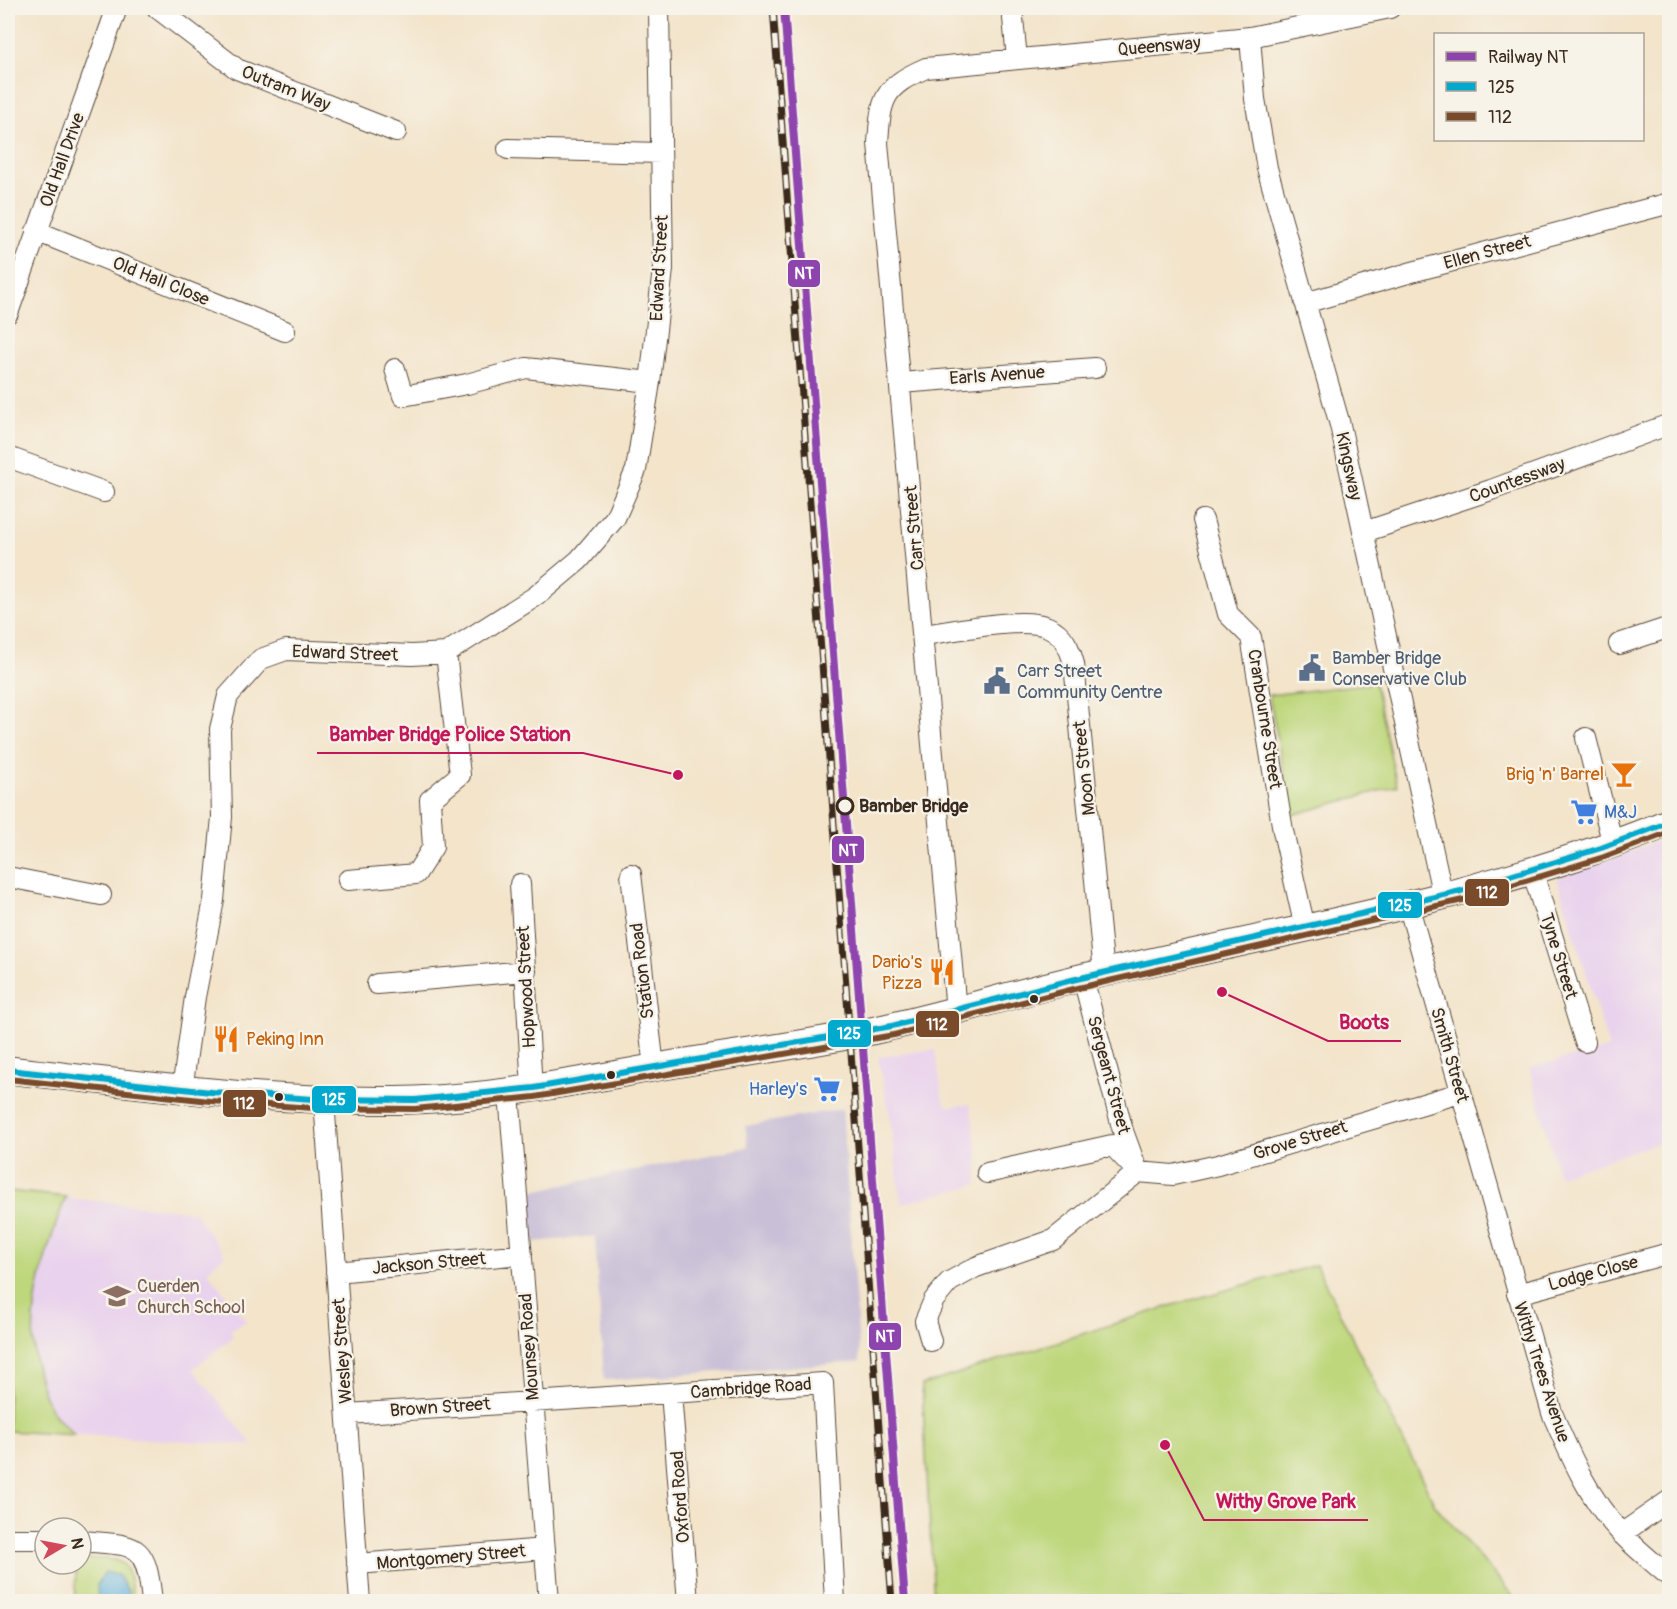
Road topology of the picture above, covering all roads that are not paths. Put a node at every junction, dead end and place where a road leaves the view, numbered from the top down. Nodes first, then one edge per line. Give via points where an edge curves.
1 (117, 8) edge
2 (157, 8) edge
3 (659, 8) edge
4 (1012, 8) edge
5 (1390, 8) edge
6 (1250, 37) junction
7 (1017, 59) junction
8 (926, 68) joint
9 (396, 132) dead end
10 (508, 149) dead end
11 (661, 153) junction
12 (1670, 202) edge
13 (36, 231) junction
14 (1305, 303) junction
15 (8, 313) edge
16 (285, 331) dead end
17 (1095, 368) dead end
18 (395, 369) dead end
19 (650, 382) junction
20 (900, 383) junction
21 (1670, 424) edge
22 (8, 457) edge
23 (104, 492) dead end
24 (1203, 519) dead end
25 (1364, 532) junction
26 (1670, 627) edge
27 (924, 635) junction
28 (1619, 644) dead end
29 (446, 653) junction
30 (1586, 738) dead end
31 (1670, 822) edge
32 (1613, 845) junction
33 (1532, 870) junction
34 (631, 874) dead end
35 (8, 878) edge
36 (348, 880) dead end
37 (520, 884) dead end
38 (101, 894) dead end
39 (1443, 897) junction
40 (1408, 904) junction
41 (1305, 928) junction
42 (526, 971) junction
43 (1093, 975) junction
44 (377, 984) dead end
45 (956, 1011) junction
46 (1585, 1042) dead end
47 (654, 1068) junction
48 (8, 1070) edge
49 (182, 1090) junction
50 (521, 1091) junction
51 (1460, 1093) junction
52 (324, 1100) junction
53 (1138, 1172) junction
54 (987, 1173) dead end
55 (1492, 1206) joint
56 (1670, 1253) edge
57 (522, 1254) junction
58 (336, 1272) junction
59 (1517, 1294) junction
60 (931, 1341) dead end
61 (671, 1394) junction
62 (533, 1401) junction
63 (346, 1414) junction
64 (1670, 1500) edge
65 (1621, 1534) junction
66 (8, 1539) edge
67 (33, 1539) edge
68 (93, 1542) edge
69 (545, 1549) junction
70 (357, 1564) junction
71 (1670, 1577) edge
72 (152, 1602) edge
73 (360, 1602) edge
74 (549, 1602) edge
75 (688, 1602) edge
76 (835, 1602) edge

1 - 13 street, Old Hall Drive
2 - 9 street, Outram Way via 237,69
3 - 11 street, Edward Street
4 - 7 street
5 - 6 street, Queensway
6 - 7 street, Queensway
6 - 14 street, Kingsway via 1255,99 1267,168
7 - 8 street, Queensway
8 - 20 street, Carr Street via 890,88 880,112 878,143
10 - 11 street
11 - 19 street, Edward Street via 663,269
12 - 14 street, Ellen Street
13 - 15 street, Old Hall Drive
13 - 16 street, Old Hall Close
14 - 25 street, Kingsway via 1340,425
17 - 20 street, Earls Avenue
18 - 19 street via 403,396 526,368
19 - 29 street, Edward Street via 636,470 615,518 579,560 536,596
20 - 27 street, Carr Street
21 - 25 street, Countessway
22 - 23 street
24 - 41 street, Cranbourne Street via 1228,614 1251,637 1283,831
25 - 39 street, Kingsway
26 - 28 street
27 - 43 street, Moon Street via 1016,624 1049,627 1069,645 1074,663
27 - 45 street, Carr Street
29 - 36 street via 460,776 430,800 433,847 416,874
29 - 49 street, Edward Street via 286,650 261,659 228,696 220,729 222,817 214,900
30 - 32 street
31 - 32 main road
32 - 33 main road
33 - 39 main road
33 - 46 street, Tyne Street
34 - 47 street, Station Road
35 - 38 street
37 - 42 street, Hopwood Street
39 - 40 main road
40 - 41 main road
40 - 51 street, Smith Street
41 - 43 main road
42 - 44 street
42 - 50 street, Hopwood Street
43 - 45 main road
43 - 53 street, Sergeant Street via 1123,1131
45 - 47 main road via 842,1037
47 - 50 main road
48 - 49 main road
49 - 52 main road
50 - 52 main road via 418,1100
50 - 57 street, Mounsey Road
51 - 53 street, Grove Street via 1218,1165 1173,1175
51 - 55 street, Smith Street
52 - 58 street, Wesley Street
53 - 54 street via 1112,1145
53 - 60 street via 1053,1240 976,1267 949,1282 934,1300 925,1321
55 - 59 street, Withy Trees Avenue
56 - 59 street, Lodge Close
57 - 58 street, Jackson Street
57 - 62 street, Mounsey Road
58 - 63 street, Wesley Street
59 - 65 street, Withy Trees Avenue via 1552,1413 1569,1454 1598,1505
61 - 62 street, Cambridge Road
61 - 75 street, Oxford Road
61 - 76 street, Cambridge Road via 823,1383
62 - 63 street, Brown Street
62 - 69 street, Mounsey Road
63 - 70 street, Wesley Street
64 - 65 street
65 - 71 street, Withy Trees Avenue
66 - 67 street
68 - 72 street via 134,1547 145,1558
69 - 70 street, Montgomery Street
69 - 74 street, Mounsey Road
70 - 73 street, Wesley Street

